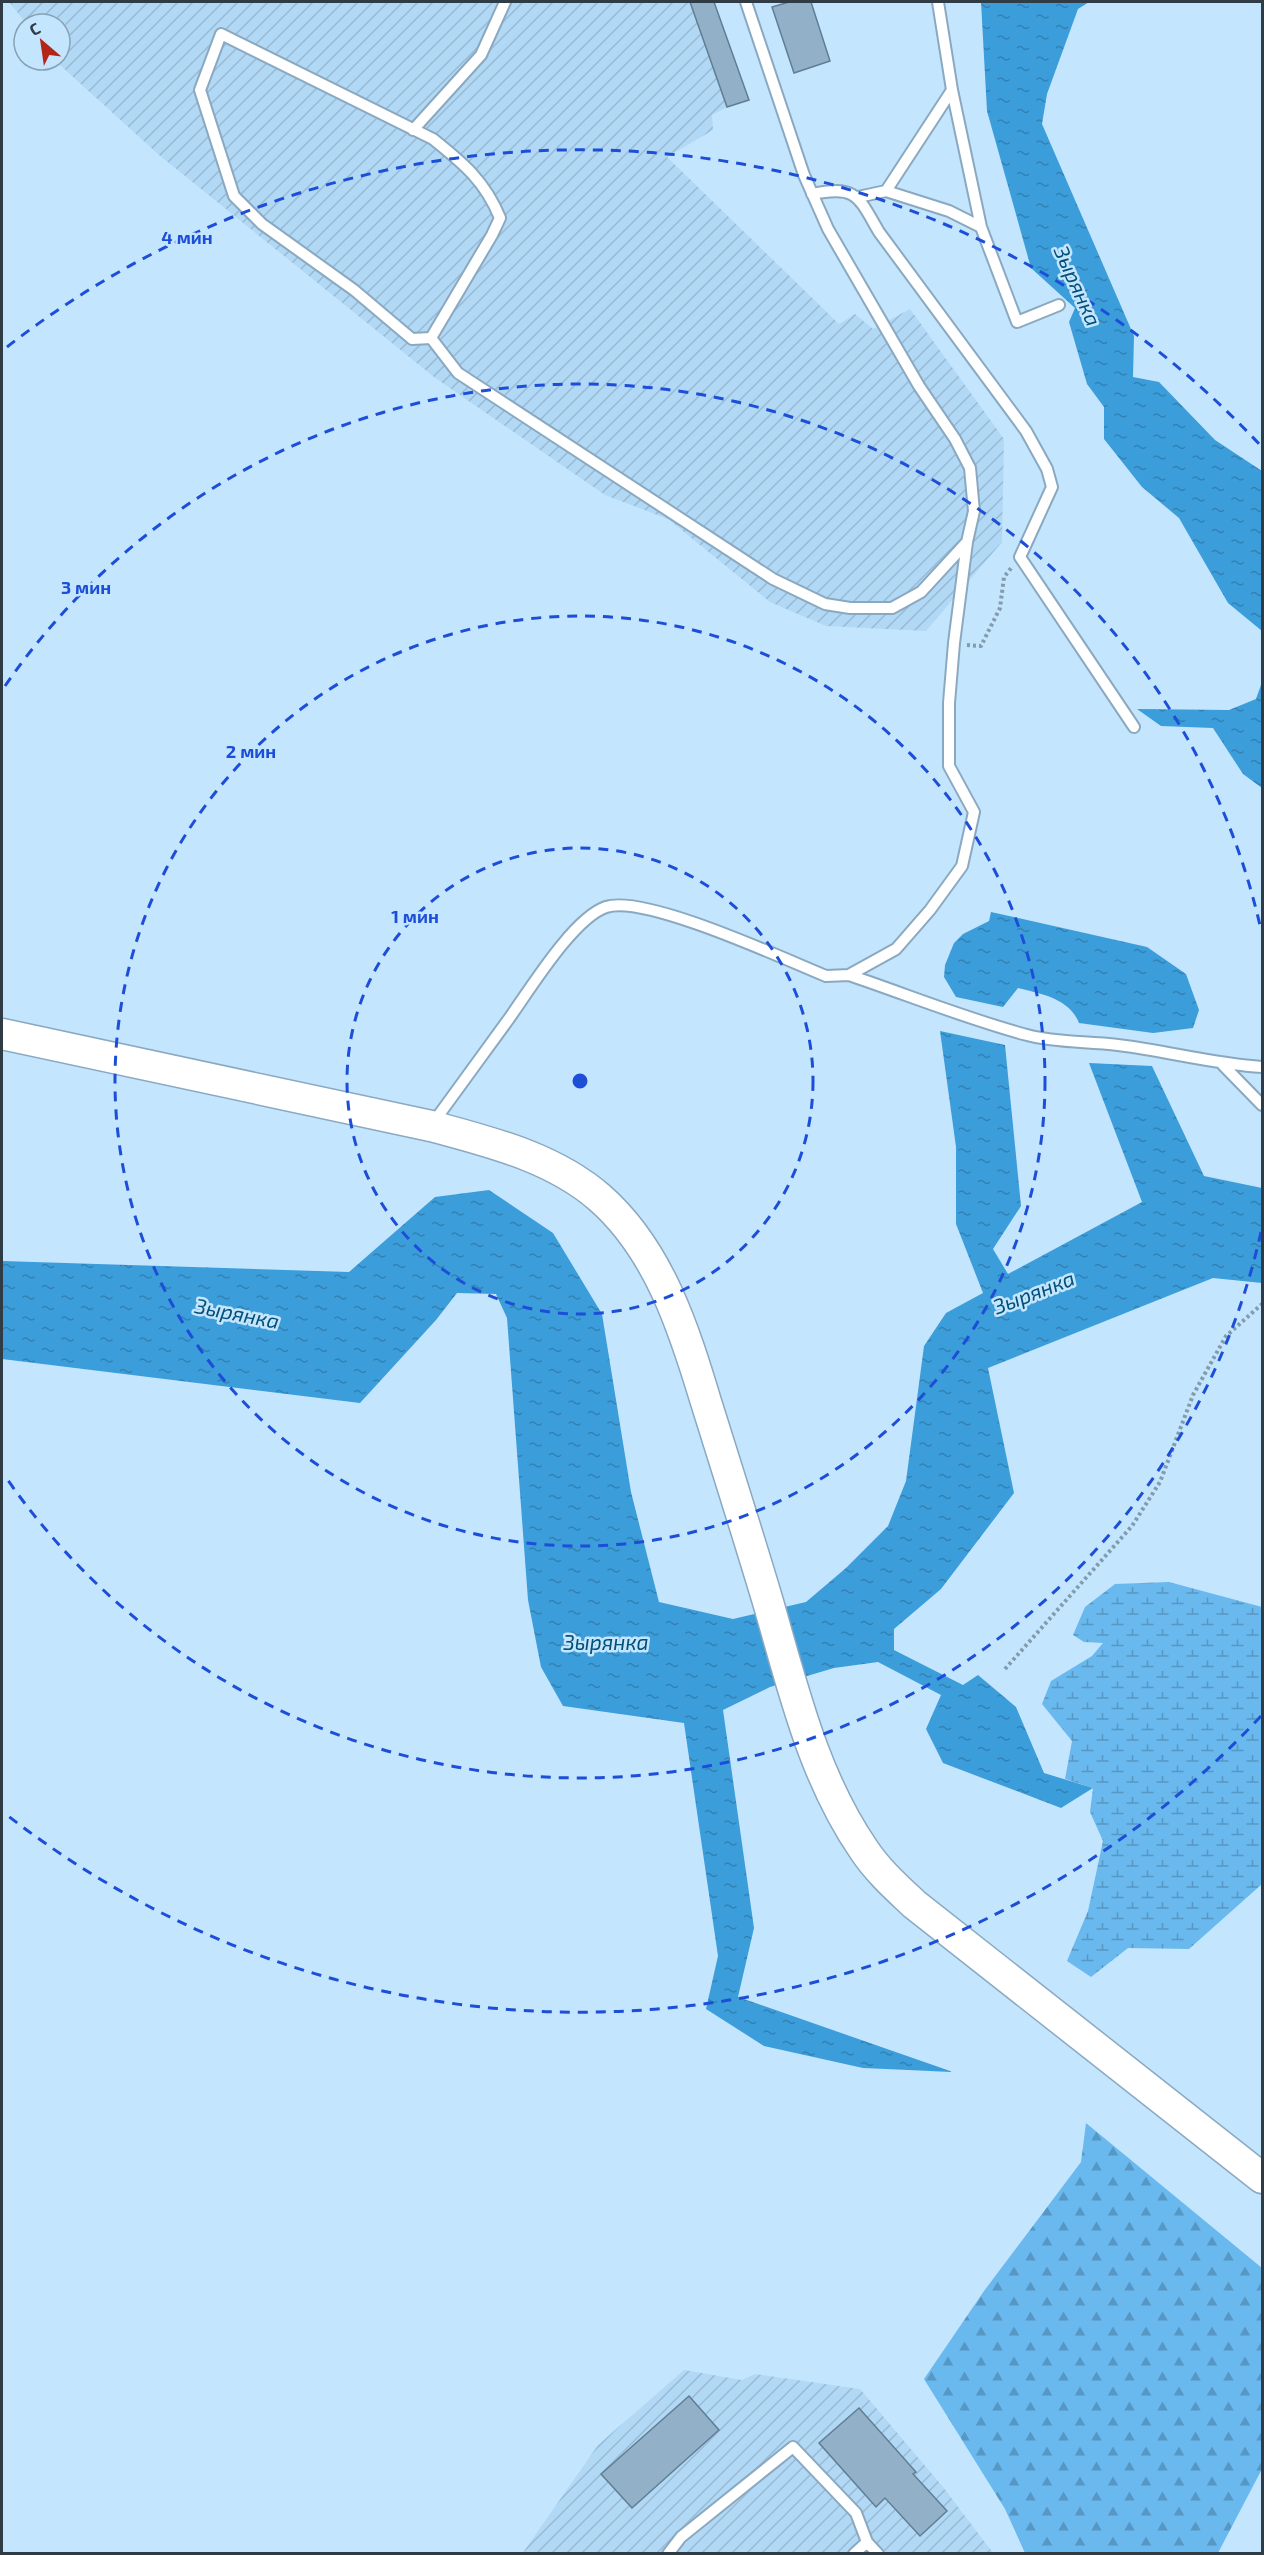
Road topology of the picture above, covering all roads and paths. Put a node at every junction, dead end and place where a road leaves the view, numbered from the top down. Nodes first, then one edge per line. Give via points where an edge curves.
1 (505, 2) edge
2 (747, 2) edge
3 (938, 2) edge
4 (952, 90) junction
5 (413, 129) junction
6 (886, 191) junction
7 (812, 194) junction
8 (858, 197) junction
9 (981, 227) junction
10 (1059, 305) dead end
11 (431, 338) junction
12 (967, 542) junction
13 (1020, 557) junction
14 (954, 643) junction
15 (1134, 727) dead end
16 (849, 975) junction
17 (2, 1034) edge
18 (1223, 1065) junction
19 (1263, 1067) edge
20 (1263, 1105) edge
21 (432, 1126) junction
22 (1263, 1304) edge
23 (1005, 1669) dead end
24 (1263, 2178) edge
25 (867, 2542) junction
26 (668, 2553) edge
27 (854, 2553) edge
28 (878, 2553) edge

1 - 5 lane via 481,55
2 - 7 lane
3 - 4 lane
4 - 6 lane
4 - 9 lane
5 - 11 lane via 434,139 463,163 490,195 500,218
5 - 11 lane via 220,34 200,90 234,196 262,224 354,290 412,339
6 - 8 lane
6 - 9 lane via 949,211
7 - 8 lane via 836,190
7 - 12 lane via 828,230 970,468 974,511
8 - 13 lane via 879,232 1026,431 1047,469 1052,488
9 - 10 lane via 1017,322
11 - 12 lane via 458,373 773,579 825,604 892,608 921,592
12 - 14 lane
13 - 14 path via 1004,577 1000,608 981,646
13 - 15 lane
14 - 16 lane via 949,766 974,812 962,866 896,949
16 - 18 lane via 1028,1035 1070,1043 1117,1045
16 - 21 lane via 826,976 685,919 632,906 606,907 585,921 559,948
17 - 21 street
18 - 19 lane
18 - 20 lane
21 - 24 street via 527,1154 574,1180 598,1196 642,1245 668,1295 693,1358 803,1722 827,1787 846,1823 885,1876 914,1904
22 - 23 path via 1226,1336 1193,1395 1160,1482 1132,1526
25 - 26 lane via 856,2513 794,2447 681,2536
25 - 27 lane
25 - 28 lane

